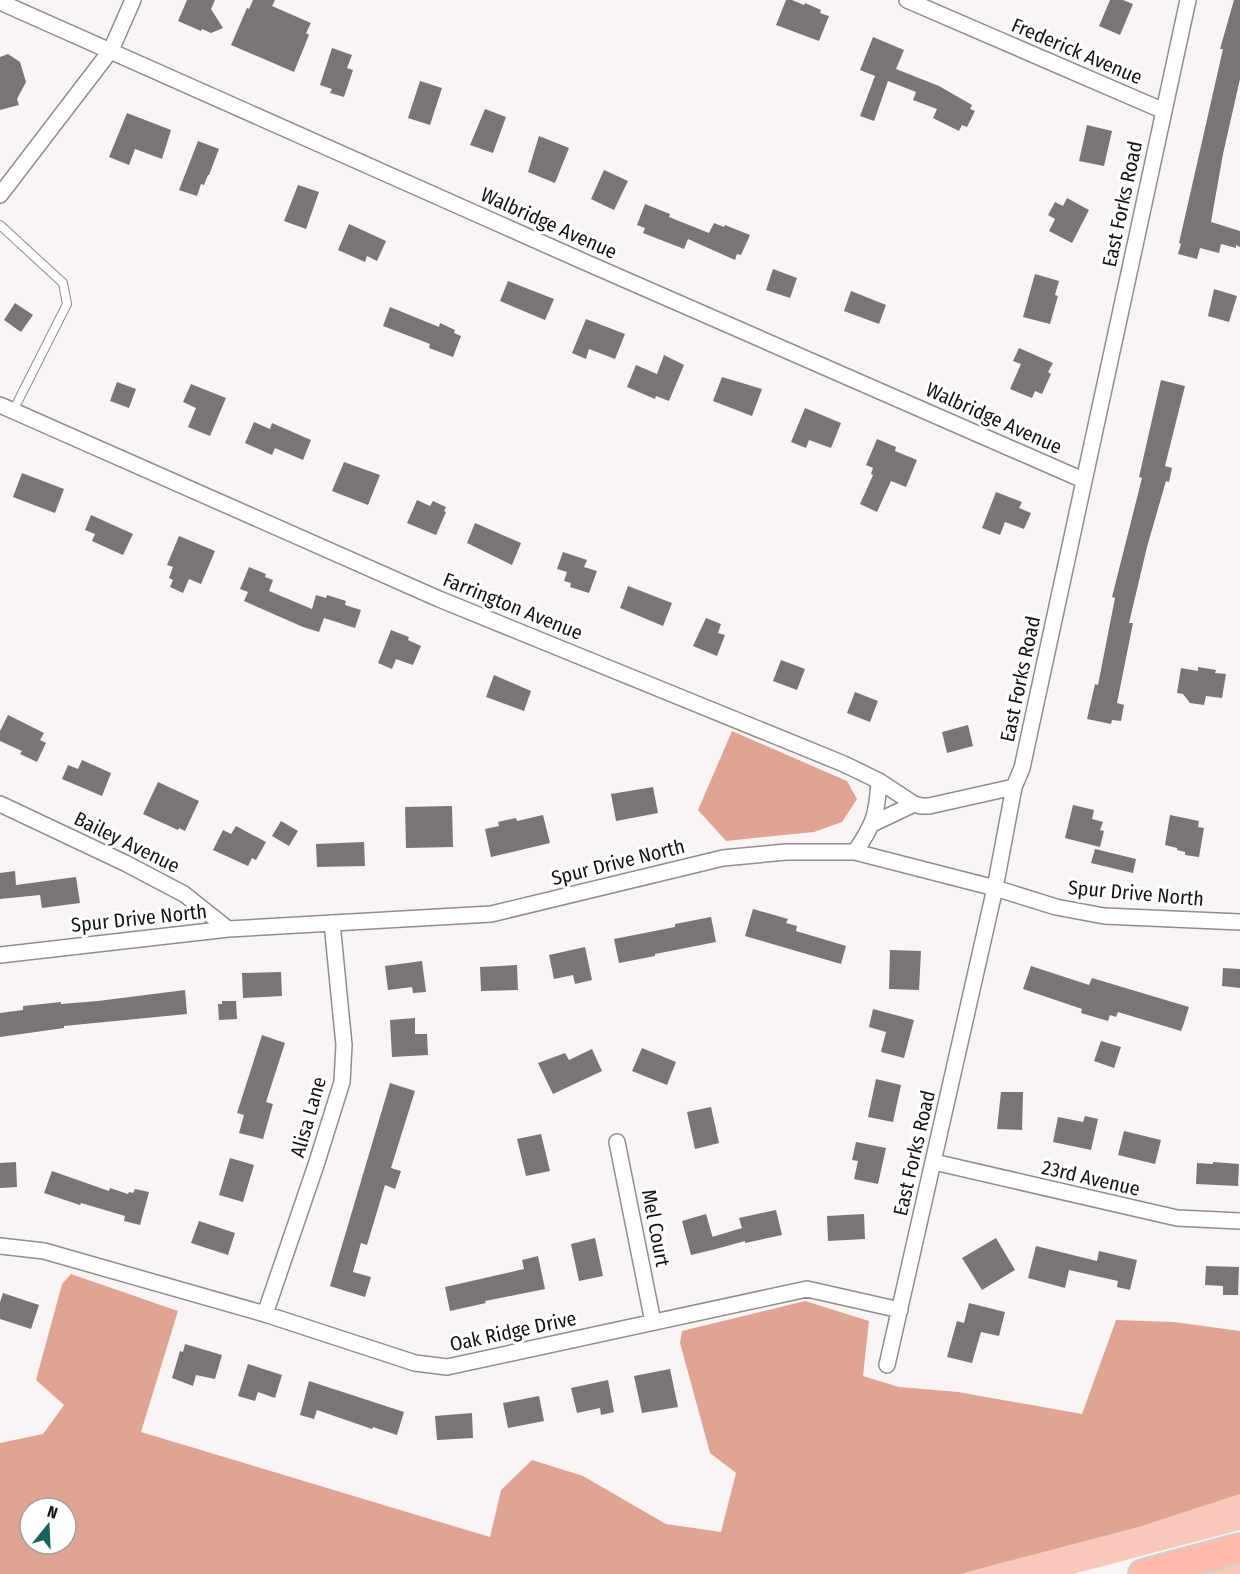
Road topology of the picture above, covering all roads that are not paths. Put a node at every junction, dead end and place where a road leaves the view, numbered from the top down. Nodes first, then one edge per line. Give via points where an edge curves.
1 (133, 0) edge
2 (907, 0) edge
3 (1188, 0) edge
4 (0, 2) edge
5 (111, 50) junction
6 (1164, 111) junction
7 (0, 195) edge
8 (0, 225) edge
9 (7, 408) edge
10 (1083, 480) junction
11 (879, 781) junction
12 (1014, 787) junction
13 (0, 804) edge
14 (914, 804) junction
15 (873, 823) junction
16 (855, 852) junction
17 (995, 888) junction
18 (1240, 922) edge
19 (332, 923) junction
20 (228, 929) junction
21 (0, 955) edge
22 (617, 1142) dead end
23 (934, 1162) junction
24 (1240, 1221) edge
25 (0, 1245) edge
26 (900, 1310) junction
27 (265, 1314) junction
28 (653, 1322) junction
29 (887, 1365) dead end
30 (1240, 1548) edge
31 (1143, 1574) edge

1 - 5 street
2 - 6 street, Frederick Avenue
3 - 6 street, East Forks Road
4 - 5 street, Walbridge Avenue
5 - 7 street
5 - 10 street, Walbridge Avenue
6 - 10 street, East Forks Road
8 - 9 lane via 63,283 68,304
9 - 11 street, Farrington Avenue via 439,598
10 - 12 street, East Forks Road via 1022,768
11 - 14 street, Farrington Avenue
11 - 15 street
12 - 14 street via 929,806
12 - 17 street, East Forks Road
13 - 20 street, Bailey Avenue via 184,894
14 - 15 street
15 - 16 street
16 - 17 street, Spur Drive North
16 - 19 street, Spur Drive North via 786,852 723,858 491,914
17 - 18 street, Spur Drive North via 1056,907 1104,916
17 - 23 street, East Forks Road
19 - 20 street, Spur Drive North
19 - 27 street, Alisa Lane via 344,1045 342,1082
20 - 21 street, Spur Drive North
22 - 28 street, Mel Court
23 - 24 street, 23rd Avenue via 1177,1218
23 - 26 street, East Forks Road
25 - 27 street, Oak Ridge Drive via 44,1251
26 - 28 street, Oak Ridge Drive via 807,1288
26 - 29 street, East Forks Road
27 - 28 street, Oak Ridge Drive via 415,1363 447,1367
30 - 31 highway

